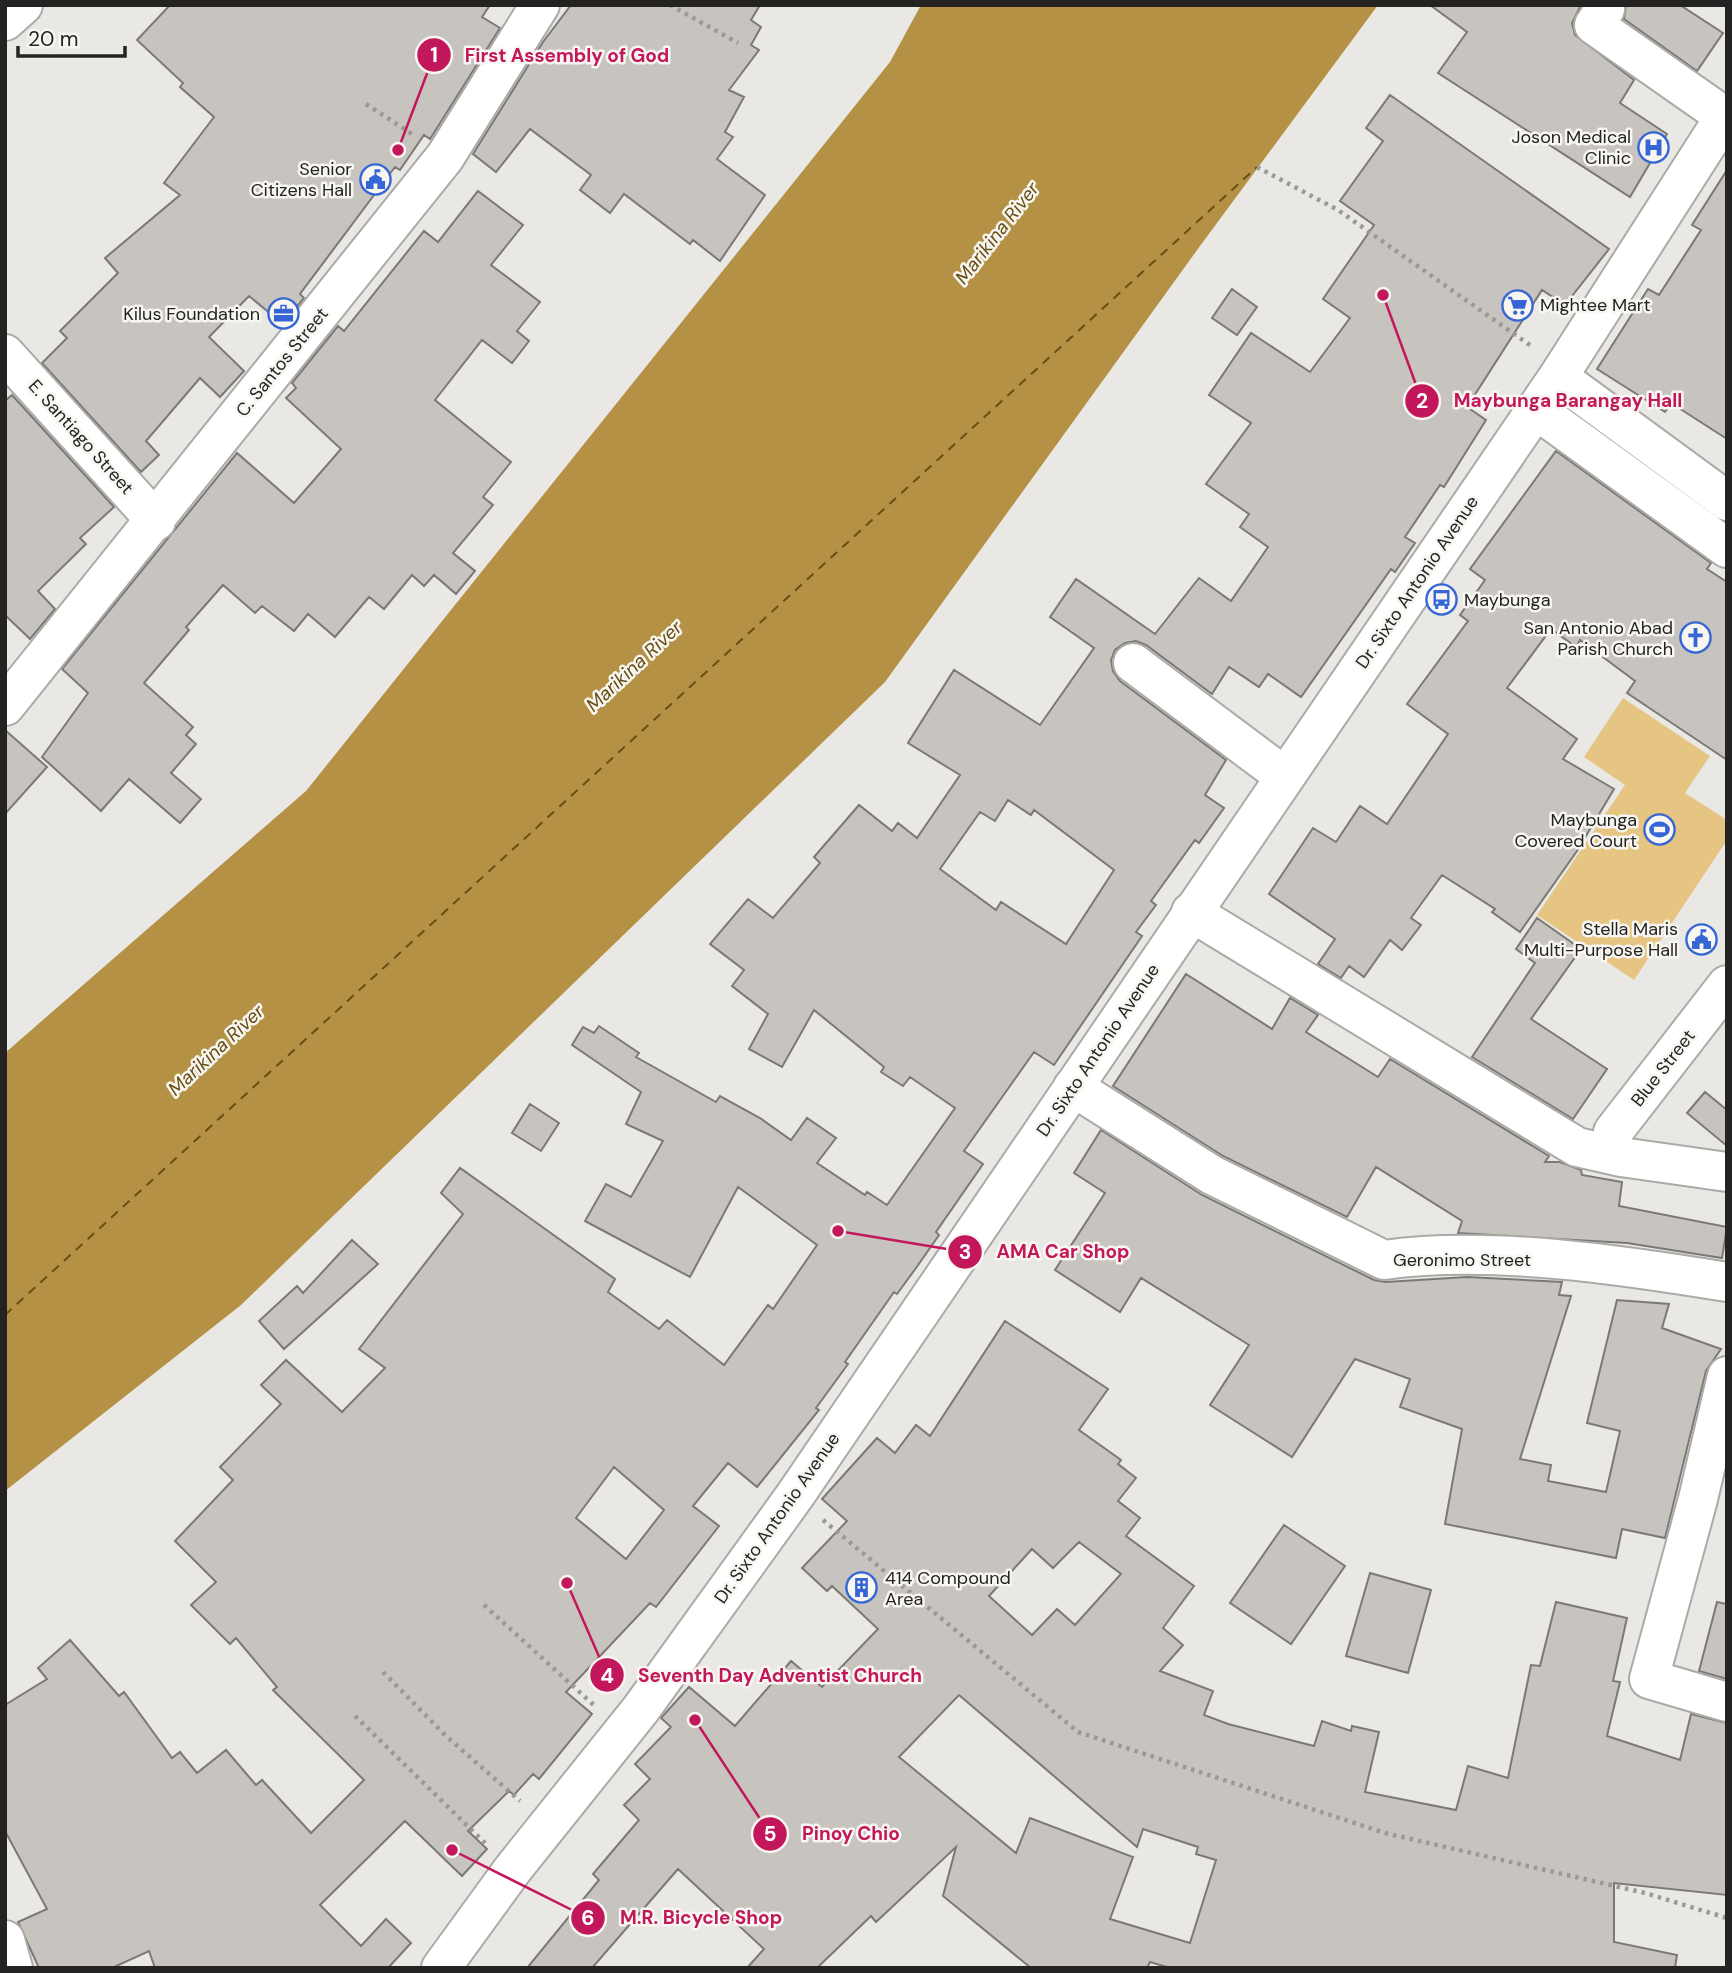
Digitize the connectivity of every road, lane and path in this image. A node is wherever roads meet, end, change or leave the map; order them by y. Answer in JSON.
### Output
{"nodes":[{"id":1,"x":23,"y":5,"type":"edge"},
{"id":2,"x":540,"y":5,"type":"edge"},
{"id":3,"x":670,"y":5,"type":"edge"},
{"id":4,"x":1605,"y":9,"type":"dead end"},
{"id":5,"x":5,"y":21,"type":"edge"},
{"id":6,"x":738,"y":43,"type":"dead end"},
{"id":7,"x":366,"y":104,"type":"dead end"},
{"id":8,"x":1726,"y":115,"type":"edge"},
{"id":9,"x":445,"y":157,"type":"junction"},
{"id":10,"x":1257,"y":167,"type":"dead end"},
{"id":11,"x":10,"y":368,"type":"edge"},
{"id":12,"x":1561,"y":373,"type":"junction"},
{"id":13,"x":1535,"y":409,"type":"junction"},
{"id":14,"x":1727,"y":501,"type":"edge"},
{"id":15,"x":156,"y":521,"type":"junction"},
{"id":16,"x":1727,"y":548,"type":"edge"},
{"id":17,"x":1133,"y":663,"type":"dead end"},
{"id":18,"x":5,"y":706,"type":"edge"},
{"id":19,"x":1284,"y":776,"type":"junction"},
{"id":20,"x":1191,"y":912,"type":"junction"},
{"id":21,"x":1727,"y":985,"type":"edge"},
{"id":22,"x":1073,"y":1087,"type":"junction"},
{"id":23,"x":1616,"y":1154,"type":"junction"},
{"id":24,"x":1727,"y":1172,"type":"edge"},
{"id":25,"x":1727,"y":1282,"type":"edge"},
{"id":26,"x":1727,"y":1376,"type":"edge"},
{"id":27,"x":1713,"y":1503,"type":"edge"},
{"id":28,"x":827,"y":1524,"type":"dead end"},
{"id":29,"x":484,"y":1605,"type":"dead end"},
{"id":30,"x":383,"y":1672,"type":"dead end"},
{"id":31,"x":1727,"y":1702,"type":"edge"},
{"id":32,"x":355,"y":1716,"type":"dead end"},
{"id":33,"x":640,"y":1721,"type":"junction"},
{"id":34,"x":547,"y":1826,"type":"junction"},
{"id":35,"x":491,"y":1848,"type":"dead end"},
{"id":36,"x":1727,"y":1918,"type":"edge"},
{"id":37,"x":5,"y":1940,"type":"edge"},
{"id":38,"x":13,"y":1968,"type":"edge"},
{"id":39,"x":441,"y":1968,"type":"edge"}],
"edges":[{"from":1,"to":5,"type":"main road"},
{"from":2,"to":9,"type":"main road","name":"C. Santos Street"},
{"from":3,"to":6,"type":"path"},
{"from":4,"to":8,"type":"main road"},
{"from":7,"to":9,"type":"path"},
{"from":8,"to":12,"type":"main road","name":"Dr. Sixto Antonio Avenue"},
{"from":9,"to":15,"type":"main road","name":"C. Santos Street"},
{"from":10,"to":12,"type":"path"},
{"from":11,"to":15,"type":"main road","name":"E. Santiago Street"},
{"from":12,"to":13,"type":"main road","name":"Dr. Sixto Antonio Avenue"},
{"from":12,"to":14,"type":"main road"},
{"from":13,"to":16,"type":"main road"},
{"from":13,"to":19,"type":"main road","name":"Dr. Sixto Antonio Avenue"},
{"from":15,"to":18,"type":"main road","name":"C. Santos Street"},
{"from":17,"to":19,"type":"main road"},
{"from":19,"to":20,"type":"main road","name":"Dr. Sixto Antonio Avenue"},
{"from":20,"to":22,"type":"main road","name":"Dr. Sixto Antonio Avenue"},
{"from":20,"to":23,"type":"main road"},
{"from":21,"to":23,"type":"main road","name":"Blue Street"},
{"from":22,"to":25,"type":"main road","name":"Geronimo Street"},
{"from":22,"to":33,"type":"main road","name":"Dr. Sixto Antonio Avenue"},
{"from":23,"to":24,"type":"main road"},
{"from":26,"to":27,"type":"main road"},
{"from":27,"to":31,"type":"main road"},
{"from":28,"to":36,"type":"path"},
{"from":29,"to":33,"type":"path"},
{"from":30,"to":34,"type":"path"},
{"from":32,"to":35,"type":"path"},
{"from":33,"to":34,"type":"main road","name":"Dr. Sixto Antonio Avenue"},
{"from":34,"to":39,"type":"main road","name":"Dr. Sixto Antonio Avenue"},
{"from":37,"to":38,"type":"main road"}]}
